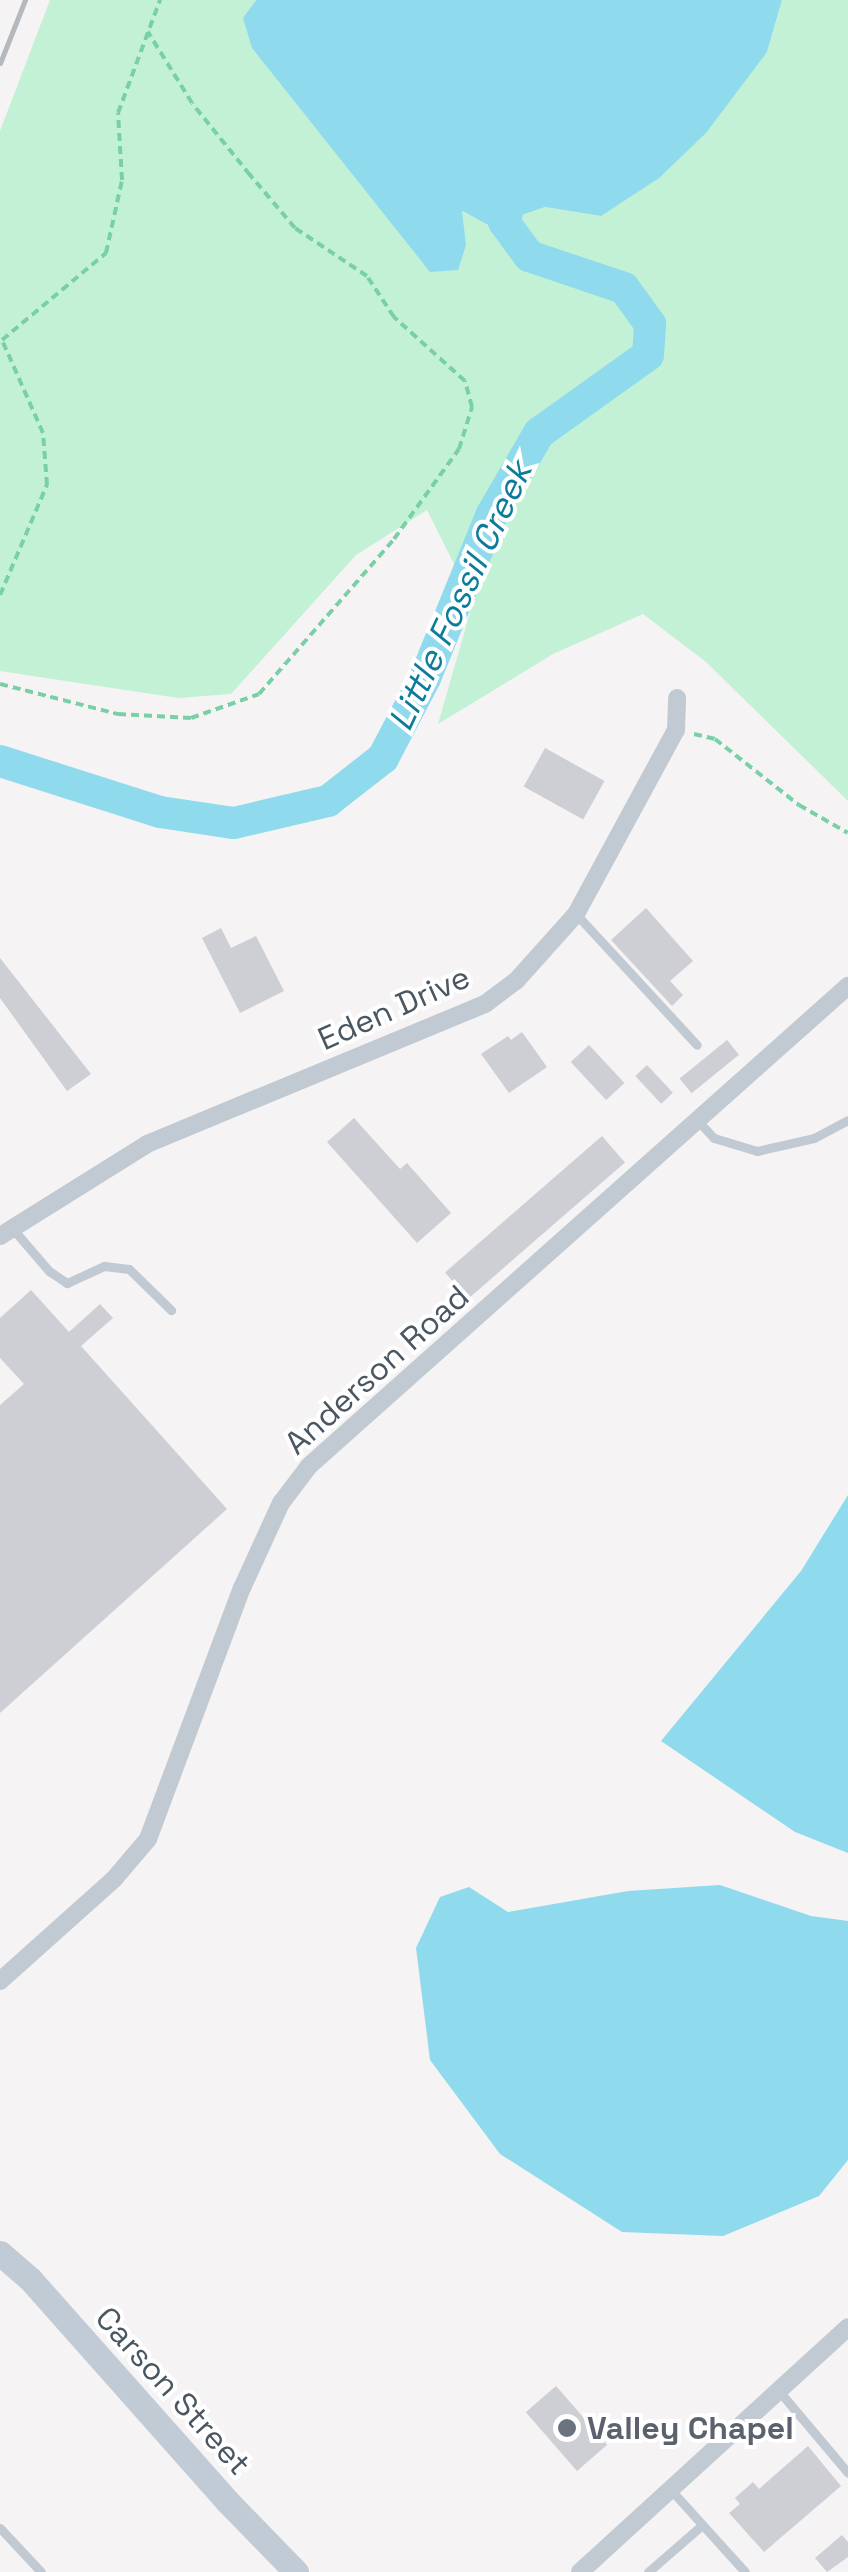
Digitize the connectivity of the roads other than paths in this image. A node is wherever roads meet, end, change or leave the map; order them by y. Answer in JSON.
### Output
{"nodes":[{"id":1,"x":677,"y":698,"type":"dead end"},
{"id":2,"x":576,"y":914,"type":"junction"},
{"id":3,"x":848,"y":986,"type":"edge"},
{"id":4,"x":697,"y":1046,"type":"dead end"},
{"id":5,"x":697,"y":1120,"type":"junction"},
{"id":6,"x":848,"y":1120,"type":"edge"},
{"id":7,"x":6,"y":1232,"type":"edge"},
{"id":8,"x":171,"y":1310,"type":"dead end"},
{"id":9,"x":0,"y":1981,"type":"edge"},
{"id":10,"x":0,"y":2254,"type":"edge"},
{"id":11,"x":848,"y":2327,"type":"edge"},
{"id":12,"x":779,"y":2391,"type":"junction"},
{"id":13,"x":848,"y":2473,"type":"edge"},
{"id":14,"x":670,"y":2490,"type":"junction"},
{"id":15,"x":702,"y":2525,"type":"junction"},
{"id":16,"x":0,"y":2528,"type":"edge"},
{"id":17,"x":41,"y":2572,"type":"edge"},
{"id":18,"x":296,"y":2572,"type":"edge"},
{"id":19,"x":580,"y":2572,"type":"edge"},
{"id":20,"x":648,"y":2572,"type":"edge"},
{"id":21,"x":744,"y":2572,"type":"edge"}],
"edges":[{"from":1,"to":2,"type":"street","name":"Eden Drive"},
{"from":2,"to":4,"type":"lane"},
{"from":2,"to":7,"type":"street","name":"Eden Drive"},
{"from":3,"to":5,"type":"street","name":"Anderson Road"},
{"from":5,"to":6,"type":"lane"},
{"from":5,"to":9,"type":"street","name":"Anderson Road"},
{"from":7,"to":8,"type":"lane"},
{"from":10,"to":18,"type":"street","name":"Carson Street"},
{"from":11,"to":12,"type":"street"},
{"from":12,"to":13,"type":"lane"},
{"from":12,"to":14,"type":"street"},
{"from":14,"to":15,"type":"lane"},
{"from":14,"to":19,"type":"street"},
{"from":15,"to":20,"type":"lane"},
{"from":15,"to":21,"type":"lane"},
{"from":16,"to":17,"type":"lane"}]}
